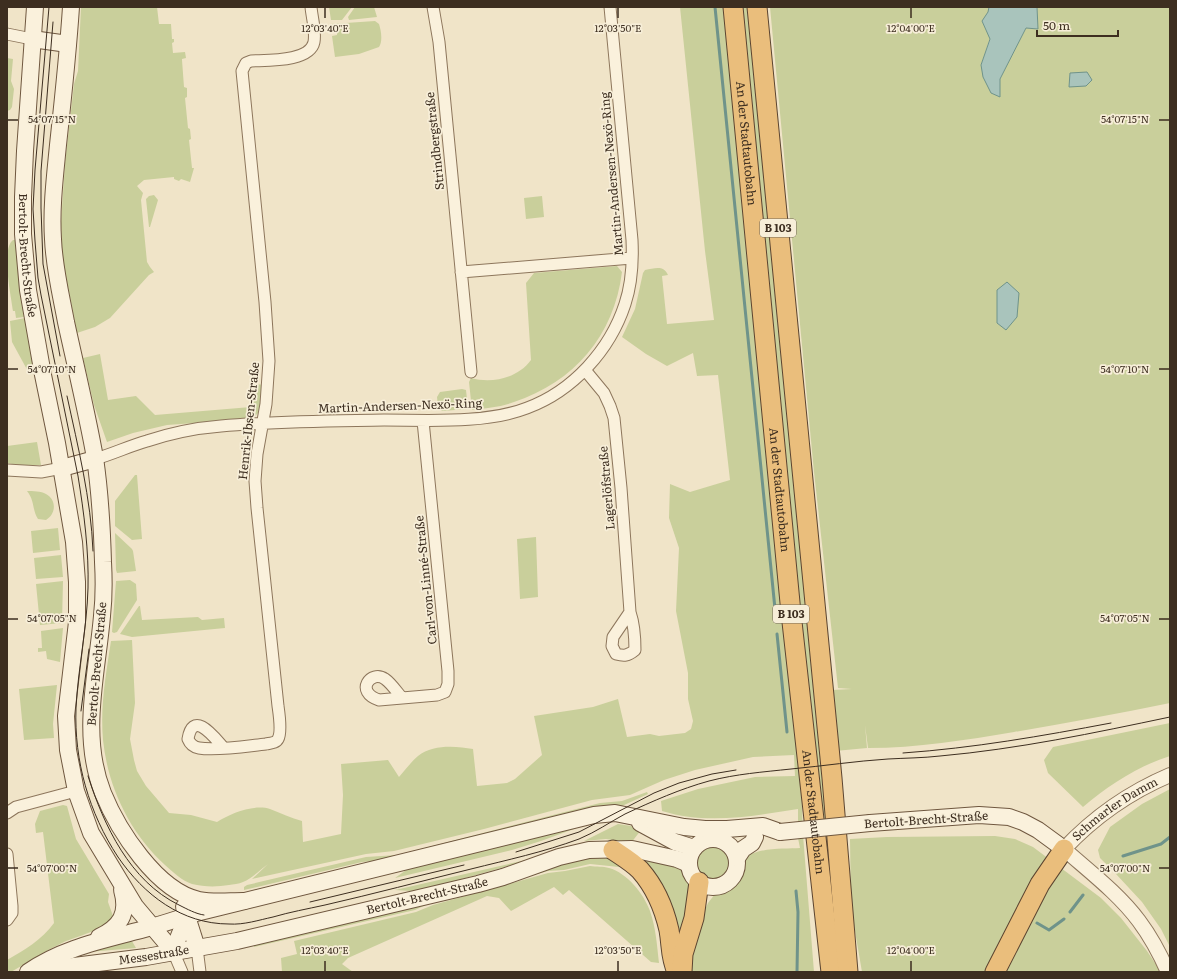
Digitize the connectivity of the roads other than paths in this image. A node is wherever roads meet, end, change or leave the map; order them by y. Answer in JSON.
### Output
{"nodes":[{"id":1,"x":35,"y":7,"type":"edge"},
{"id":2,"x":71,"y":7,"type":"edge"},
{"id":3,"x":311,"y":7,"type":"edge"},
{"id":4,"x":433,"y":7,"type":"edge"},
{"id":5,"x":610,"y":7,"type":"edge"},
{"id":6,"x":733,"y":7,"type":"edge"},
{"id":7,"x":757,"y":7,"type":"edge"},
{"id":8,"x":7,"y":34,"type":"edge"},
{"id":9,"x":32,"y":39,"type":"junction"},
{"id":10,"x":68,"y":44,"type":"junction"},
{"id":11,"x":632,"y":258,"type":"junction"},
{"id":12,"x":461,"y":272,"type":"junction"},
{"id":13,"x":584,"y":370,"type":"junction"},
{"id":14,"x":471,"y":372,"type":"dead end"},
{"id":15,"x":423,"y":421,"type":"junction"},
{"id":16,"x":263,"y":424,"type":"junction"},
{"id":17,"x":95,"y":459,"type":"junction"},
{"id":18,"x":62,"y":468,"type":"junction"},
{"id":19,"x":7,"y":470,"type":"edge"},
{"id":20,"x":630,"y":612,"type":"dead end"},
{"id":21,"x":402,"y":698,"type":"dead end"},
{"id":22,"x":223,"y":747,"type":"dead end"},
{"id":23,"x":1170,"y":775,"type":"edge"},
{"id":24,"x":76,"y":791,"type":"junction"},
{"id":25,"x":7,"y":813,"type":"edge"},
{"id":26,"x":629,"y":816,"type":"junction"},
{"id":27,"x":780,"y":832,"type":"junction"},
{"id":28,"x":755,"y":837,"type":"junction"},
{"id":29,"x":725,"y":842,"type":"junction"},
{"id":30,"x":694,"y":848,"type":"junction"},
{"id":31,"x":1064,"y":849,"type":"junction"},
{"id":32,"x":613,"y":850,"type":"junction"},
{"id":33,"x":7,"y":854,"type":"edge"},
{"id":34,"x":737,"y":858,"type":"junction"},
{"id":35,"x":689,"y":864,"type":"junction"},
{"id":36,"x":119,"y":881,"type":"junction"},
{"id":37,"x":705,"y":884,"type":"junction"},
{"id":38,"x":176,"y":890,"type":"junction"},
{"id":39,"x":244,"y":901,"type":"junction"},
{"id":40,"x":187,"y":916,"type":"junction"},
{"id":41,"x":7,"y":920,"type":"edge"},
{"id":42,"x":152,"y":927,"type":"junction"},
{"id":43,"x":87,"y":944,"type":"junction"},
{"id":44,"x":837,"y":947,"type":"junction"},
{"id":45,"x":197,"y":948,"type":"junction"},
{"id":46,"x":172,"y":951,"type":"junction"},
{"id":47,"x":28,"y":972,"type":"edge"},
{"id":48,"x":39,"y":972,"type":"edge"},
{"id":49,"x":182,"y":972,"type":"edge"},
{"id":50,"x":200,"y":972,"type":"edge"},
{"id":51,"x":677,"y":972,"type":"edge"},
{"id":52,"x":682,"y":972,"type":"edge"},
{"id":53,"x":823,"y":972,"type":"edge"},
{"id":54,"x":831,"y":972,"type":"edge"},
{"id":55,"x":848,"y":972,"type":"edge"},
{"id":56,"x":857,"y":972,"type":"edge"},
{"id":57,"x":995,"y":972,"type":"edge"},
{"id":58,"x":1168,"y":972,"type":"edge"}],
"edges":[{"from":1,"to":9,"type":"main road","name":"Bertolt-Brecht-Straße"},
{"from":2,"to":10,"type":"main road","name":"Bertolt-Brecht-Straße"},
{"from":3,"to":16,"type":"street","name":"Henrik-Ibsen-Straße"},
{"from":4,"to":12,"type":"street","name":"Strindbergstraße"},
{"from":5,"to":11,"type":"street","name":"Martin-Andersen-Nexö-Ring"},
{"from":6,"to":44,"type":"highway","name":"An der Stadtautobahn","number":"B 103"},
{"from":7,"to":44,"type":"highway","name":"An der Stadtautobahn","number":"B 103"},
{"from":8,"to":9,"type":"street"},
{"from":9,"to":10,"type":"main road"},
{"from":9,"to":18,"type":"main road","name":"Bertolt-Brecht-Straße"},
{"from":10,"to":17,"type":"main road","name":"Bertolt-Brecht-Straße"},
{"from":11,"to":12,"type":"street"},
{"from":11,"to":13,"type":"street","name":"Martin-Andersen-Nexö-Ring"},
{"from":12,"to":14,"type":"street","name":"Strindbergstraße"},
{"from":13,"to":15,"type":"street","name":"Martin-Andersen-Nexö-Ring"},
{"from":13,"to":20,"type":"street","name":"Lagerlöfstraße"},
{"from":15,"to":16,"type":"street","name":"Martin-Andersen-Nexö-Ring"},
{"from":15,"to":21,"type":"street","name":"Carl-von-Linné-Straße"},
{"from":16,"to":17,"type":"street","name":"Martin-Andersen-Nexö-Ring"},
{"from":16,"to":22,"type":"street","name":"Henrik-Ibsen-Straße"},
{"from":17,"to":18,"type":"main road"},
{"from":17,"to":38,"type":"main road","name":"Bertolt-Brecht-Straße"},
{"from":18,"to":19,"type":"street"},
{"from":18,"to":24,"type":"main road","name":"Bertolt-Brecht-Straße"},
{"from":23,"to":31,"type":"street","name":"Schmarler Damm"},
{"from":24,"to":25,"type":"street"},
{"from":24,"to":36,"type":"main road","name":"Bertolt-Brecht-Straße"},
{"from":26,"to":27,"type":"main road","name":"Bertolt-Brecht-Straße"},
{"from":26,"to":30,"type":"main road","name":"Bertolt-Brecht-Straße"},
{"from":26,"to":39,"type":"main road","name":"Bertolt-Brecht-Straße"},
{"from":27,"to":28,"type":"main road","name":"Bertolt-Brecht-Straße"},
{"from":27,"to":31,"type":"main road","name":"Bertolt-Brecht-Straße","bridge":true},
{"from":28,"to":29,"type":"main road","name":"Bertolt-Brecht-Straße"},
{"from":28,"to":34,"type":"main road"},
{"from":29,"to":30,"type":"main road","name":"Bertolt-Brecht-Straße"},
{"from":29,"to":34,"type":"main road"},
{"from":30,"to":35,"type":"main road"},
{"from":31,"to":57,"type":"highway"},
{"from":31,"to":58,"type":"street"},
{"from":32,"to":35,"type":"main road","name":"Bertolt-Brecht-Straße"},
{"from":32,"to":45,"type":"main road","name":"Bertolt-Brecht-Straße"},
{"from":32,"to":51,"type":"highway"},
{"from":33,"to":41,"type":"street"},
{"from":34,"to":37,"type":"main road"},
{"from":35,"to":37,"type":"main road"},
{"from":36,"to":42,"type":"main road","name":"Bertolt-Brecht-Straße"},
{"from":36,"to":43,"type":"main road","name":"Bertolt-Brecht-Straße"},
{"from":37,"to":52,"type":"highway"},
{"from":38,"to":39,"type":"main road","name":"Bertolt-Brecht-Straße"},
{"from":38,"to":40,"type":"main road","name":"Bertolt-Brecht-Straße"},
{"from":39,"to":40,"type":"main road","name":"Bertolt-Brecht-Straße"},
{"from":40,"to":42,"type":"main road","name":"Bertolt-Brecht-Straße"},
{"from":40,"to":45,"type":"main road","name":"Bertolt-Brecht-Straße"},
{"from":40,"to":46,"type":"main road"},
{"from":42,"to":43,"type":"main road","name":"Messestraße"},
{"from":42,"to":46,"type":"main road","name":"Bertolt-Brecht-Straße"},
{"from":43,"to":47,"type":"main road","name":"Messestraße"},
{"from":44,"to":53,"type":"highway"},
{"from":44,"to":54,"type":"highway","name":"An der Stadtautobahn","number":"B 103"},
{"from":44,"to":55,"type":"highway","name":"An der Stadtautobahn","number":"B 103"},
{"from":44,"to":56,"type":"highway"},
{"from":45,"to":46,"type":"main road","name":"Messestraße"},
{"from":45,"to":50,"type":"street"},
{"from":46,"to":48,"type":"main road","name":"Messestraße"},
{"from":46,"to":49,"type":"street"}]}
